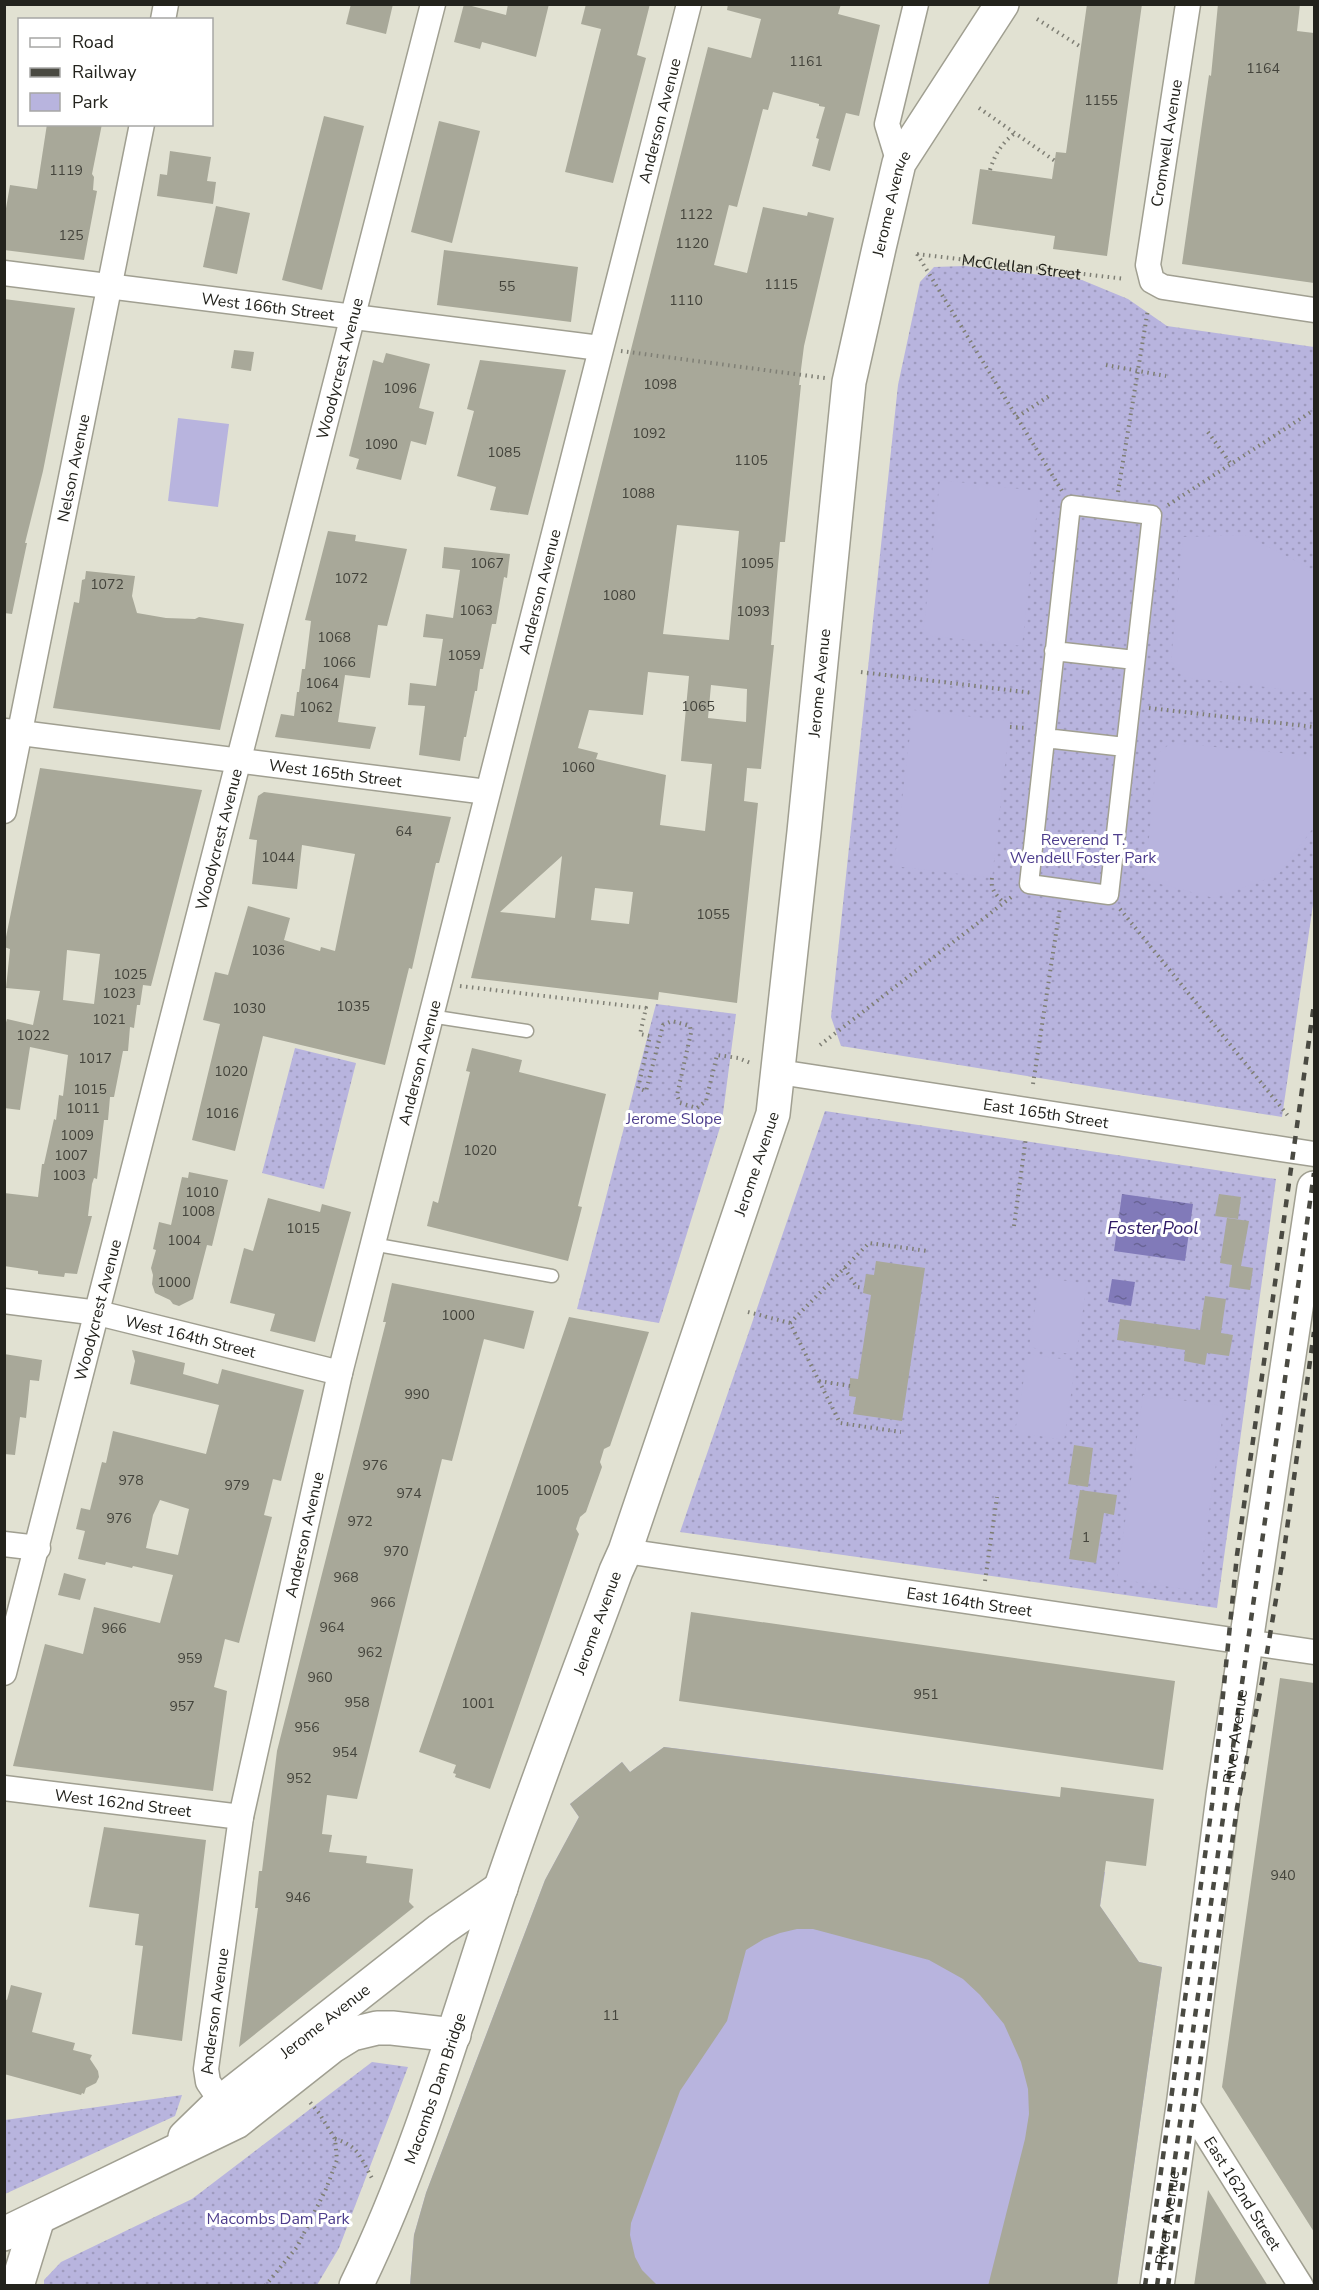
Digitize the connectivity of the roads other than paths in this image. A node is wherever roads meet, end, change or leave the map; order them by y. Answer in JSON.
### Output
{"nodes":[{"id":1,"x":433,"y":4,"type":"edge"},
{"id":2,"x":689,"y":4,"type":"edge"},
{"id":3,"x":916,"y":4,"type":"edge"},
{"id":4,"x":1002,"y":4,"type":"edge"},
{"id":5,"x":1188,"y":4,"type":"edge"},
{"id":6,"x":142,"y":126,"type":"edge"},
{"id":7,"x":899,"y":163,"type":"junction"},
{"id":8,"x":4,"y":273,"type":"edge"},
{"id":9,"x":108,"y":288,"type":"junction"},
{"id":10,"x":1314,"y":310,"type":"edge"},
{"id":11,"x":353,"y":319,"type":"junction"},
{"id":12,"x":600,"y":348,"type":"junction"},
{"id":13,"x":1054,"y":651,"type":"junction"},
{"id":14,"x":1135,"y":660,"type":"junction"},
{"id":15,"x":12,"y":732,"type":"edge"},
{"id":16,"x":1045,"y":738,"type":"junction"},
{"id":17,"x":1125,"y":747,"type":"junction"},
{"id":18,"x":239,"y":761,"type":"junction"},
{"id":19,"x":487,"y":792,"type":"junction"},
{"id":20,"x":4,"y":811,"type":"edge"},
{"id":21,"x":430,"y":1016,"type":"junction"},
{"id":22,"x":526,"y":1031,"type":"dead end"},
{"id":23,"x":778,"y":1072,"type":"junction"},
{"id":24,"x":1314,"y":1154,"type":"edge"},
{"id":25,"x":1314,"y":1188,"type":"edge"},
{"id":26,"x":372,"y":1244,"type":"junction"},
{"id":27,"x":552,"y":1276,"type":"dead end"},
{"id":28,"x":4,"y":1301,"type":"edge"},
{"id":29,"x":98,"y":1313,"type":"junction"},
{"id":30,"x":340,"y":1373,"type":"junction"},
{"id":31,"x":4,"y":1544,"type":"edge"},
{"id":32,"x":38,"y":1548,"type":"junction"},
{"id":33,"x":625,"y":1551,"type":"junction"},
{"id":34,"x":1247,"y":1642,"type":"junction"},
{"id":35,"x":1314,"y":1652,"type":"edge"},
{"id":36,"x":4,"y":1673,"type":"edge"},
{"id":37,"x":4,"y":1788,"type":"edge"},
{"id":38,"x":241,"y":1817,"type":"junction"},
{"id":39,"x":501,"y":1888,"type":"junction"},
{"id":40,"x":454,"y":2035,"type":"junction"},
{"id":41,"x":1184,"y":2099,"type":"junction"},
{"id":42,"x":228,"y":2112,"type":"junction"},
{"id":43,"x":38,"y":2218,"type":"junction"},
{"id":44,"x":4,"y":2234,"type":"edge"},
{"id":45,"x":17,"y":2286,"type":"edge"},
{"id":46,"x":356,"y":2286,"type":"edge"},
{"id":47,"x":1157,"y":2286,"type":"edge"},
{"id":48,"x":1301,"y":2286,"type":"edge"}],
"edges":[{"from":1,"to":11,"type":"street","name":"Woodycrest Avenue"},
{"from":2,"to":12,"type":"street","name":"Anderson Avenue"},
{"from":3,"to":7,"type":"street"},
{"from":4,"to":7,"type":"main road","name":"Jerome Avenue"},
{"from":5,"to":10,"type":"street","name":"Cromwell Avenue"},
{"from":6,"to":9,"type":"street","name":"Nelson Avenue"},
{"from":7,"to":23,"type":"main road","name":"Jerome Avenue"},
{"from":8,"to":9,"type":"street","name":"West 166th Street"},
{"from":9,"to":11,"type":"street","name":"West 166th Street"},
{"from":9,"to":15,"type":"street","name":"Nelson Avenue"},
{"from":11,"to":12,"type":"street","name":"West 166th Street"},
{"from":11,"to":18,"type":"street","name":"Woodycrest Avenue"},
{"from":12,"to":19,"type":"street","name":"Anderson Avenue"},
{"from":13,"to":14,"type":"street"},
{"from":13,"to":14,"type":"street"},
{"from":13,"to":16,"type":"street"},
{"from":14,"to":17,"type":"street"},
{"from":15,"to":18,"type":"street","name":"West 165th Street"},
{"from":15,"to":20,"type":"street","name":"Nelson Avenue"},
{"from":16,"to":17,"type":"street"},
{"from":16,"to":17,"type":"street"},
{"from":18,"to":19,"type":"street","name":"West 165th Street"},
{"from":18,"to":29,"type":"street","name":"Woodycrest Avenue"},
{"from":19,"to":21,"type":"street","name":"Anderson Avenue"},
{"from":21,"to":22,"type":"lane"},
{"from":21,"to":26,"type":"street","name":"Anderson Avenue"},
{"from":23,"to":24,"type":"street","name":"East 165th Street"},
{"from":23,"to":33,"type":"main road","name":"Jerome Avenue"},
{"from":25,"to":34,"type":"main road","name":"River Avenue"},
{"from":26,"to":27,"type":"lane"},
{"from":26,"to":30,"type":"street","name":"Anderson Avenue"},
{"from":28,"to":29,"type":"street","name":"West 164th Street"},
{"from":29,"to":30,"type":"street","name":"West 164th Street"},
{"from":29,"to":32,"type":"street","name":"Woodycrest Avenue"},
{"from":30,"to":38,"type":"street","name":"Anderson Avenue"},
{"from":31,"to":32,"type":"street"},
{"from":32,"to":36,"type":"street","name":"Woodycrest Avenue"},
{"from":33,"to":34,"type":"street","name":"East 164th Street"},
{"from":33,"to":39,"type":"main road","name":"Jerome Avenue"},
{"from":34,"to":35,"type":"street","name":"East 164th Street"},
{"from":34,"to":41,"type":"main road","name":"River Avenue"},
{"from":37,"to":38,"type":"street","name":"West 162nd Street"},
{"from":38,"to":42,"type":"street","name":"Anderson Avenue"},
{"from":39,"to":40,"type":"main road","name":"Macombs Dam Bridge"},
{"from":39,"to":42,"type":"main road","name":"Jerome Avenue"},
{"from":40,"to":42,"type":"main road","name":"Jerome Avenue"},
{"from":40,"to":46,"type":"main road","name":"Macombs Dam Bridge"},
{"from":41,"to":47,"type":"main road","name":"River Avenue"},
{"from":41,"to":48,"type":"street","name":"East 162nd Street"},
{"from":42,"to":43,"type":"main road","name":"Jerome Avenue"},
{"from":43,"to":44,"type":"main road","name":"Jerome Avenue"},
{"from":43,"to":45,"type":"main road"}]}
